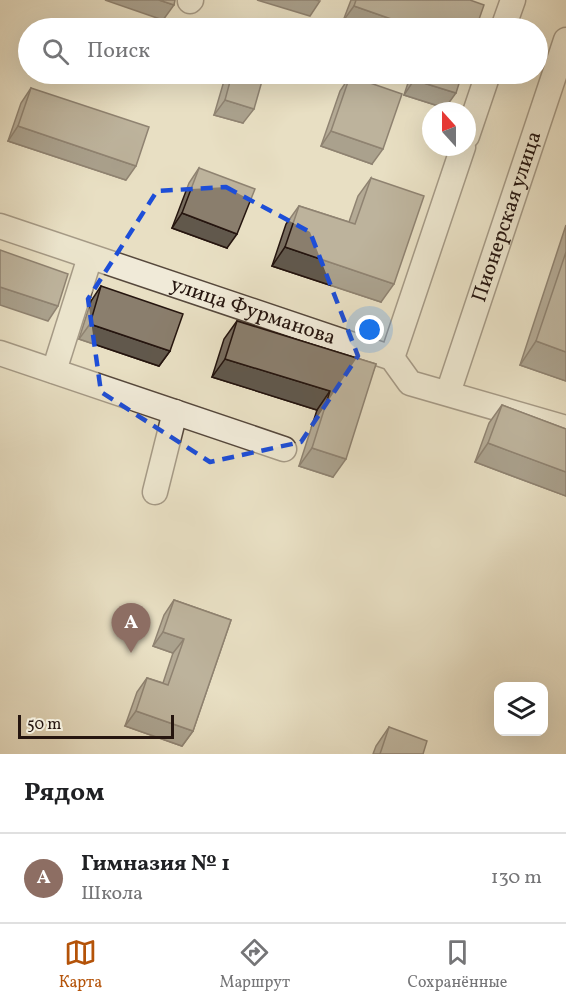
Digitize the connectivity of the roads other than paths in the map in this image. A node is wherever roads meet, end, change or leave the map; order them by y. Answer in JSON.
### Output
{"nodes":[{"id":1,"x":513,"y":0,"type":"edge"},
{"id":2,"x":507,"y":18,"type":"edge"},
{"id":3,"x":566,"y":40,"type":"edge"},
{"id":4,"x":485,"y":84,"type":"edge"},
{"id":5,"x":476,"y":109,"type":"edge"},
{"id":6,"x":460,"y":156,"type":"edge"},
{"id":7,"x":0,"y":226,"type":"edge"},
{"id":8,"x":90,"y":257,"type":"junction"},
{"id":9,"x":0,"y":353,"type":"edge"},
{"id":10,"x":392,"y":358,"type":"junction"},
{"id":11,"x":54,"y":371,"type":"junction"},
{"id":12,"x":448,"y":393,"type":"junction"},
{"id":13,"x":175,"y":412,"type":"junction"},
{"id":14,"x":566,"y":428,"type":"edge"},
{"id":15,"x":284,"y":449,"type":"dead end"},
{"id":16,"x":155,"y":492,"type":"dead end"}],
"edges":[{"from":1,"to":2,"type":"street"},
{"from":3,"to":12,"type":"street","name":"Пионерская улица"},
{"from":4,"to":5,"type":"street"},
{"from":6,"to":10,"type":"street"},
{"from":7,"to":8,"type":"street","name":"улица Фурманова"},
{"from":8,"to":10,"type":"street","name":"улица Фурманова"},
{"from":8,"to":11,"type":"street"},
{"from":9,"to":11,"type":"street"},
{"from":10,"to":12,"type":"street"},
{"from":11,"to":13,"type":"street"},
{"from":12,"to":14,"type":"street"},
{"from":13,"to":15,"type":"street"},
{"from":13,"to":16,"type":"street"}]}
